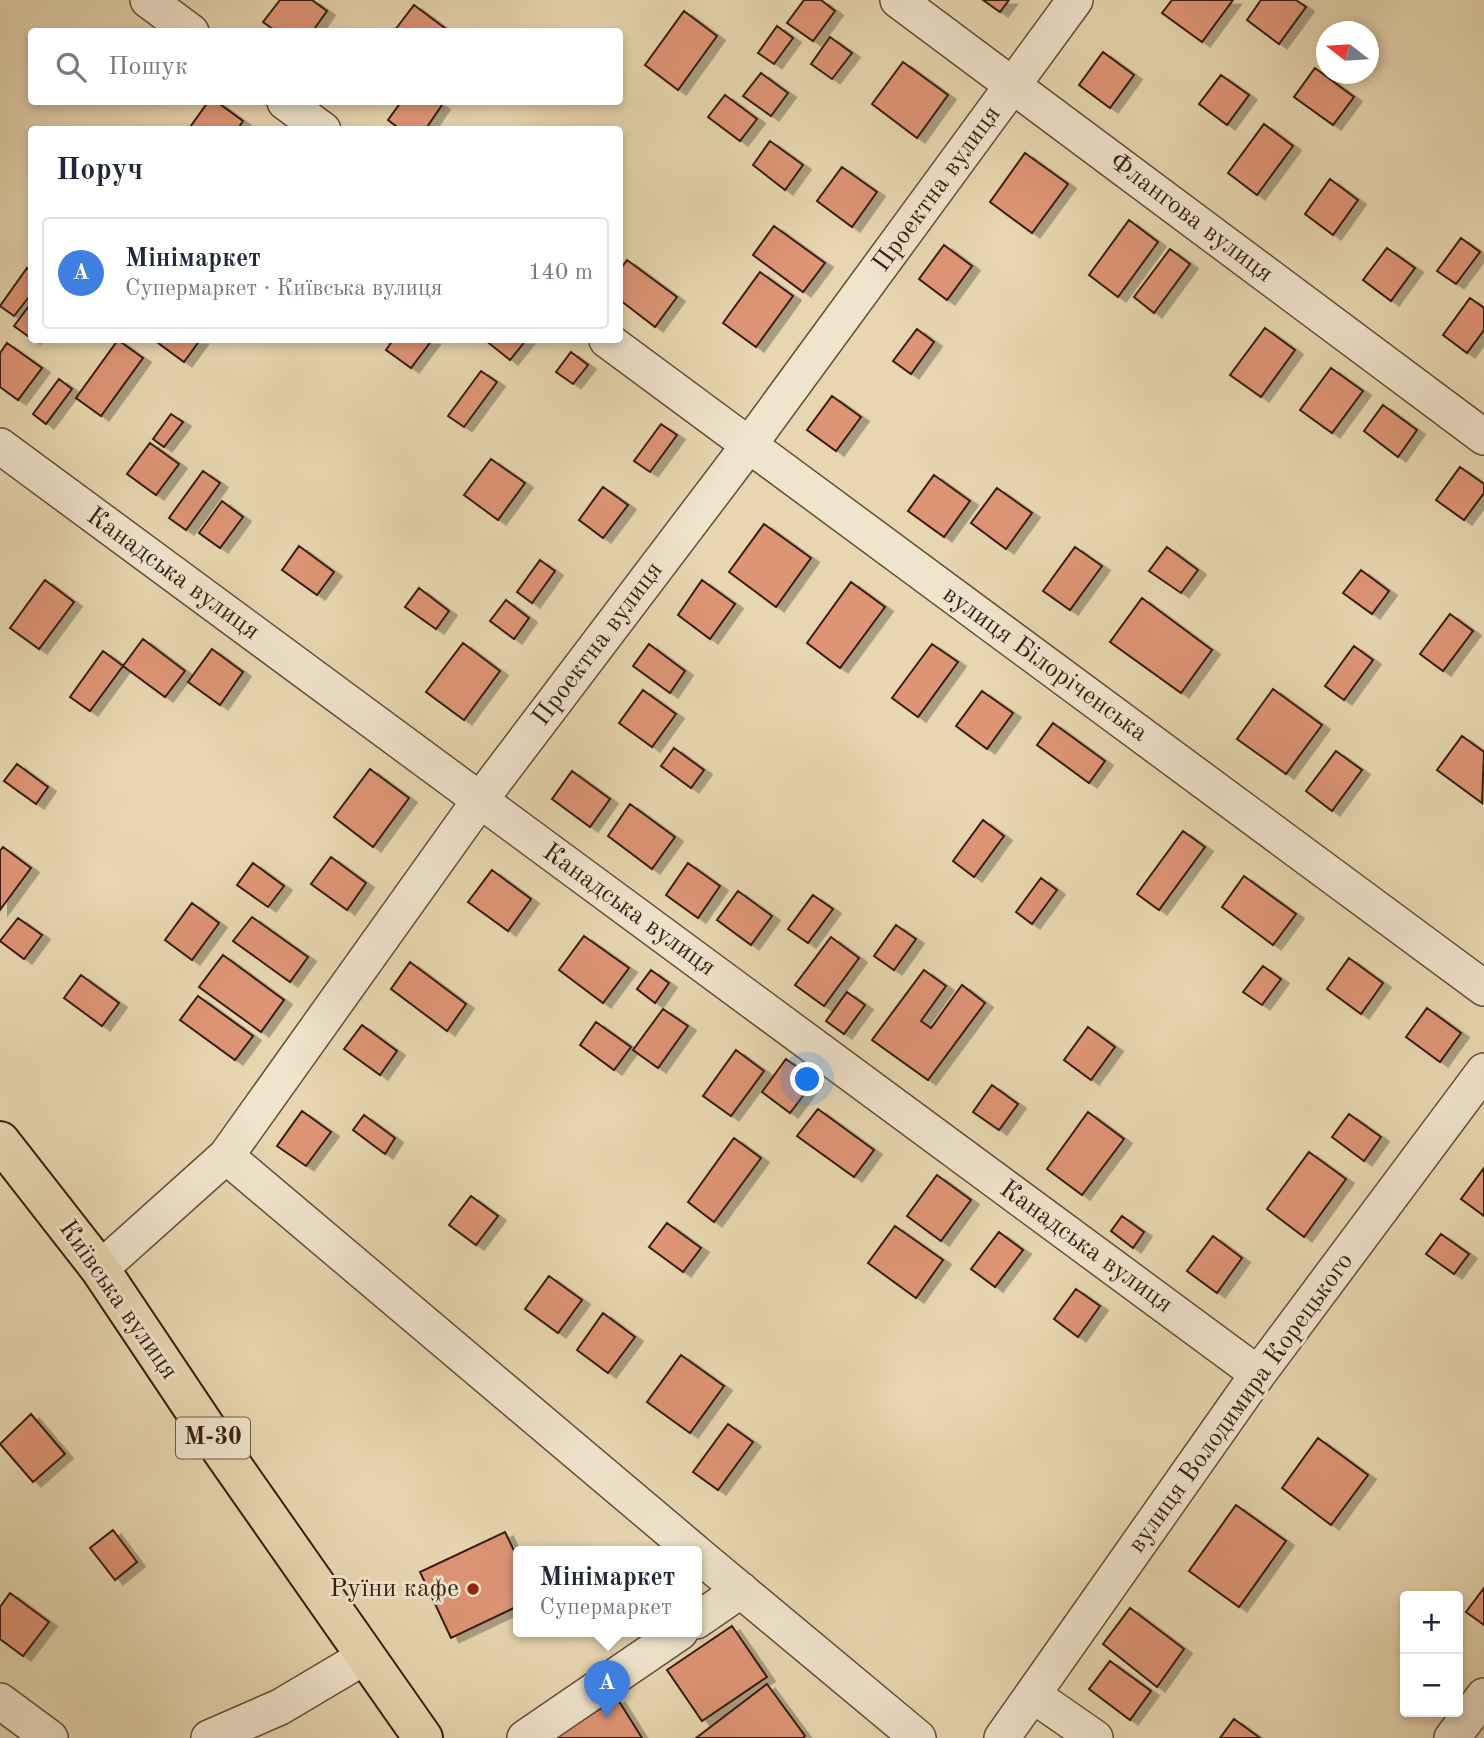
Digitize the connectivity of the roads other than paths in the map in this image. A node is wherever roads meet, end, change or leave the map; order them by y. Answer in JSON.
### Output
{"nodes":[{"id":1,"x":148,"y":0,"type":"edge"},
{"id":2,"x":898,"y":0,"type":"edge"},
{"id":3,"x":1075,"y":0,"type":"edge"},
{"id":4,"x":186,"y":28,"type":"edge"},
{"id":5,"x":1013,"y":85,"type":"junction"},
{"id":6,"x":289,"y":105,"type":"edge"},
{"id":7,"x":318,"y":126,"type":"edge"},
{"id":8,"x":611,"y":343,"type":"edge"},
{"id":9,"x":1484,"y":437,"type":"edge"},
{"id":10,"x":750,"y":445,"type":"junction"},
{"id":11,"x":0,"y":446,"type":"edge"},
{"id":12,"x":480,"y":800,"type":"junction"},
{"id":13,"x":1484,"y":988,"type":"edge"},
{"id":14,"x":1484,"y":1071,"type":"edge"},
{"id":15,"x":0,"y":1141,"type":"edge"},
{"id":16,"x":226,"y":1157,"type":"junction"},
{"id":17,"x":100,"y":1269,"type":"junction"},
{"id":18,"x":1258,"y":1374,"type":"junction"},
{"id":19,"x":689,"y":1546,"type":"edge"},
{"id":20,"x":702,"y":1557,"type":"edge"},
{"id":21,"x":741,"y":1590,"type":"junction"},
{"id":22,"x":702,"y":1617,"type":"edge"},
{"id":23,"x":673,"y":1637,"type":"edge"},
{"id":24,"x":366,"y":1656,"type":"junction"},
{"id":25,"x":1033,"y":1695,"type":"junction"},
{"id":26,"x":1484,"y":1696,"type":"edge"},
{"id":27,"x":0,"y":1701,"type":"edge"},
{"id":28,"x":50,"y":1738,"type":"edge"},
{"id":29,"x":209,"y":1738,"type":"edge"},
{"id":30,"x":423,"y":1738,"type":"edge"},
{"id":31,"x":526,"y":1738,"type":"edge"},
{"id":32,"x":918,"y":1738,"type":"edge"},
{"id":33,"x":1002,"y":1738,"type":"edge"},
{"id":34,"x":1095,"y":1738,"type":"edge"},
{"id":35,"x":1452,"y":1738,"type":"edge"}],
"edges":[{"from":1,"to":4,"type":"street"},
{"from":2,"to":5,"type":"street","name":"Флангова вулиця"},
{"from":3,"to":5,"type":"street","name":"Проектна вулиця"},
{"from":5,"to":9,"type":"street","name":"Флангова вулиця"},
{"from":5,"to":10,"type":"street","name":"Проектна вулиця"},
{"from":6,"to":7,"type":"street"},
{"from":8,"to":10,"type":"street","name":"вулиця Білоріченська"},
{"from":10,"to":12,"type":"street","name":"Проектна вулиця"},
{"from":10,"to":13,"type":"street","name":"вулиця Білоріченська"},
{"from":11,"to":12,"type":"street","name":"Канадська вулиця"},
{"from":12,"to":16,"type":"street","name":"Проектна вулиця"},
{"from":12,"to":18,"type":"street","name":"Канадська вулиця"},
{"from":14,"to":18,"type":"street","name":"вулиця Володимира Корецького"},
{"from":15,"to":17,"type":"highway","name":"Київська вулиця","number":"М-30"},
{"from":16,"to":17,"type":"street","name":"Проектна вулиця"},
{"from":16,"to":19,"type":"street"},
{"from":17,"to":24,"type":"highway","name":"Київська вулиця","number":"М-30"},
{"from":18,"to":25,"type":"street","name":"вулиця Володимира Корецького"},
{"from":20,"to":21,"type":"street"},
{"from":21,"to":22,"type":"street"},
{"from":21,"to":32,"type":"street"},
{"from":23,"to":31,"type":"street"},
{"from":24,"to":29,"type":"street"},
{"from":24,"to":30,"type":"highway","name":"Київська вулиця","number":"М-30"},
{"from":25,"to":33,"type":"street","name":"вулиця Володимира Корецького"},
{"from":25,"to":34,"type":"street"},
{"from":26,"to":35,"type":"street"},
{"from":27,"to":28,"type":"street"}]}
